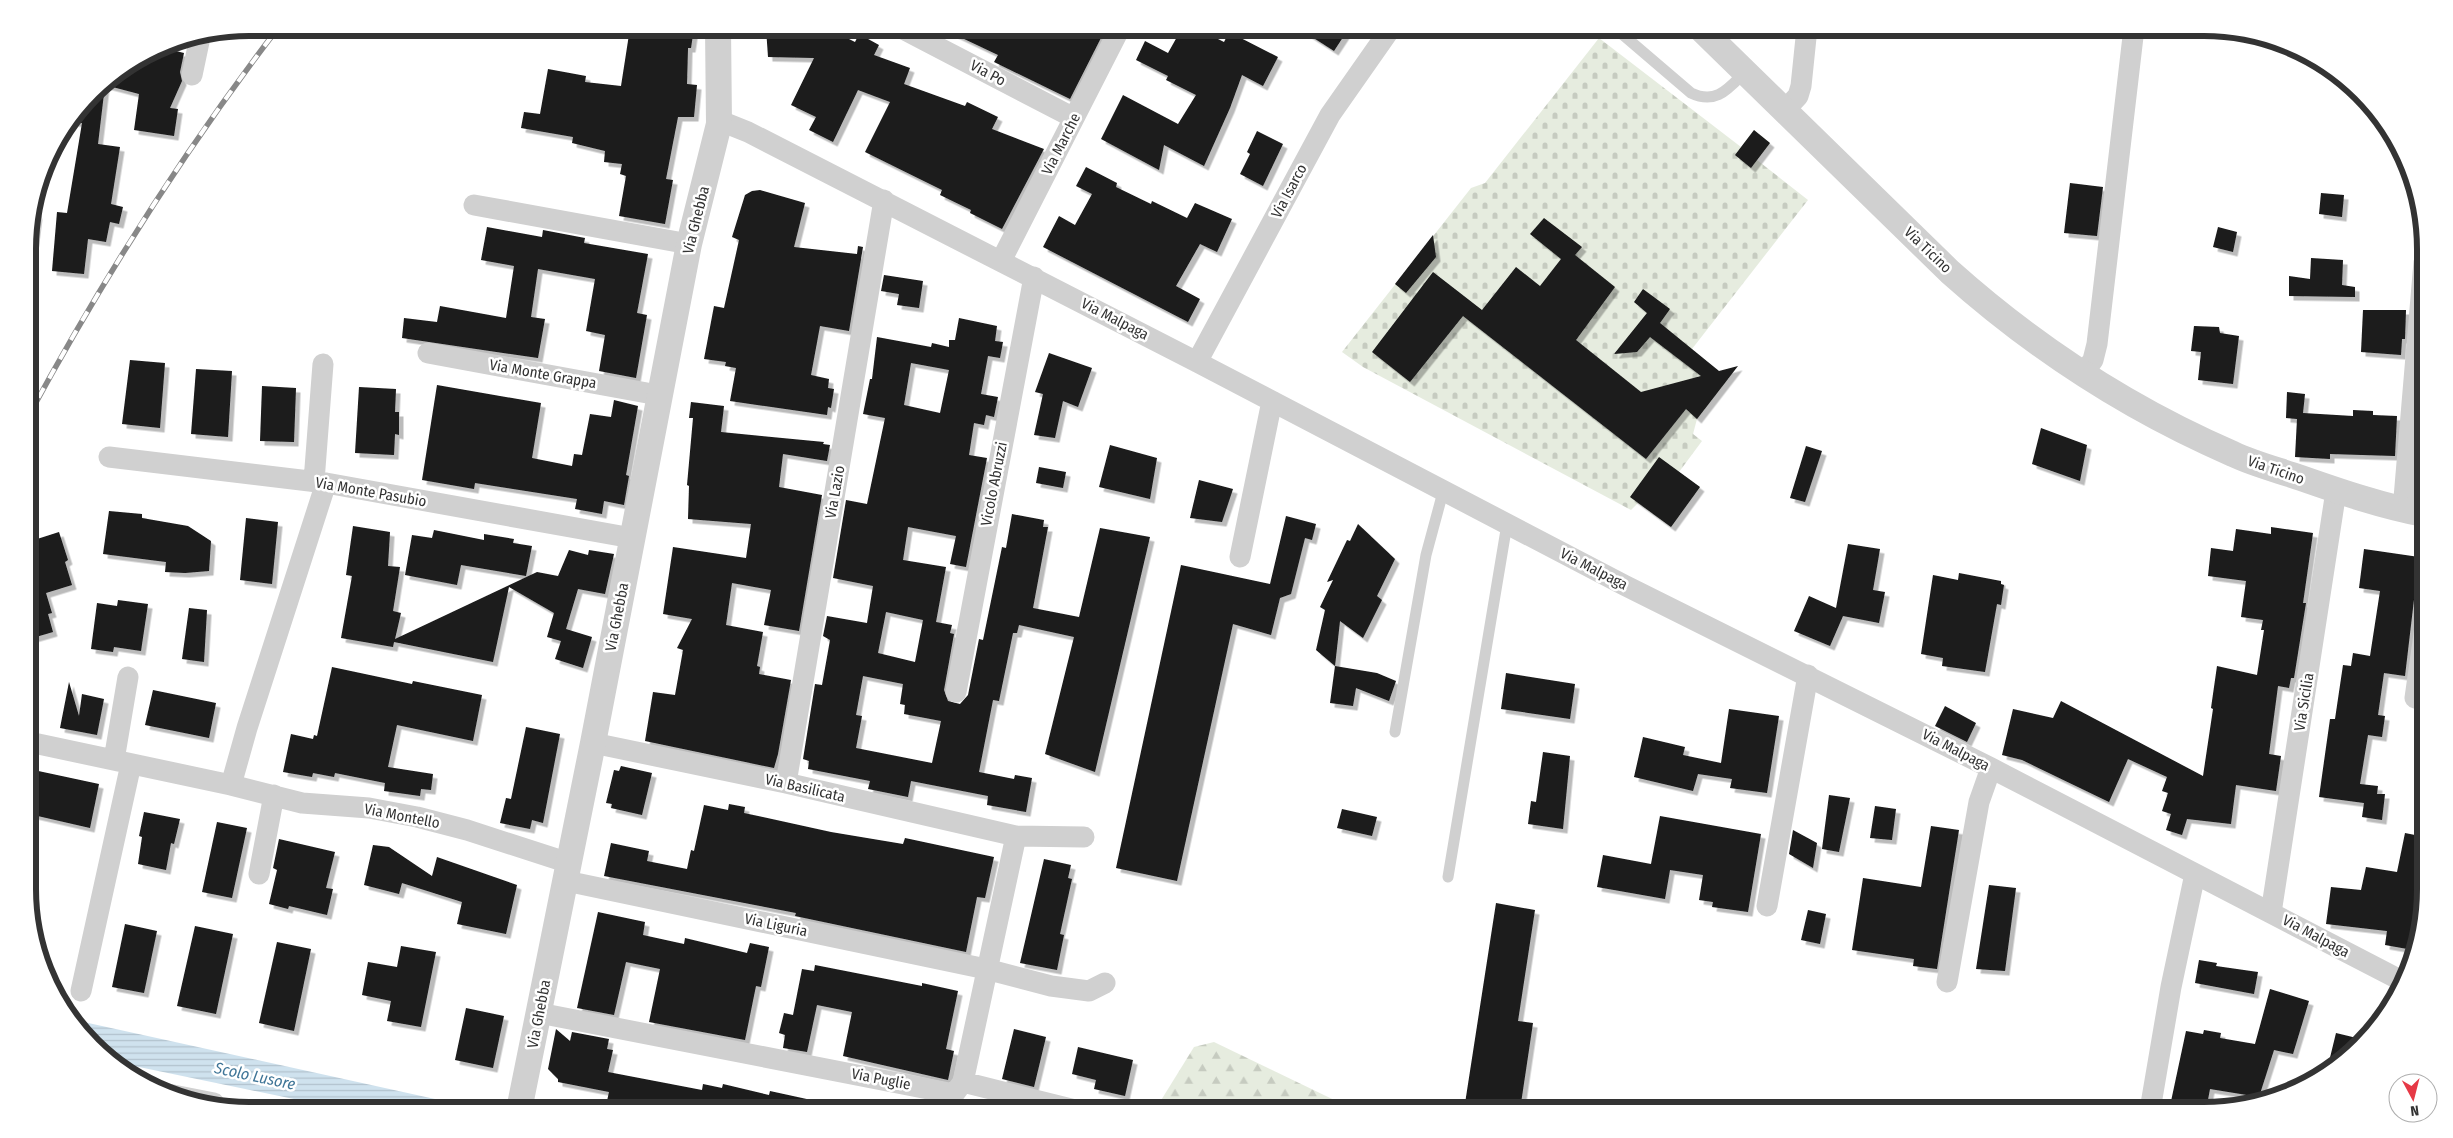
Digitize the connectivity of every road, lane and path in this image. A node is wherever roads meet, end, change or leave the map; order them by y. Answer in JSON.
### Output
{"nodes":[{"id":1,"x":718,"y":36,"type":"edge"},
{"id":2,"x":916,"y":36,"type":"edge"},
{"id":3,"x":1116,"y":36,"type":"edge"},
{"id":4,"x":1385,"y":36,"type":"edge"},
{"id":5,"x":1624,"y":36,"type":"edge"},
{"id":6,"x":1708,"y":36,"type":"edge"},
{"id":7,"x":1806,"y":36,"type":"edge"},
{"id":8,"x":2133,"y":36,"type":"edge"},
{"id":9,"x":199,"y":43,"type":"edge"},
{"id":10,"x":1745,"y":72,"type":"junction"},
{"id":11,"x":192,"y":75,"type":"dead end"},
{"id":12,"x":1785,"y":110,"type":"junction"},
{"id":13,"x":1074,"y":118,"type":"junction"},
{"id":14,"x":719,"y":124,"type":"junction"},
{"id":15,"x":884,"y":200,"type":"junction"},
{"id":16,"x":474,"y":205,"type":"dead end"},
{"id":17,"x":689,"y":244,"type":"junction"},
{"id":18,"x":1001,"y":261,"type":"junction"},
{"id":19,"x":1034,"y":277,"type":"junction"},
{"id":20,"x":428,"y":353,"type":"dead end"},
{"id":21,"x":1197,"y":362,"type":"junction"},
{"id":22,"x":323,"y":364,"type":"dead end"},
{"id":23,"x":2083,"y":374,"type":"junction"},
{"id":24,"x":658,"y":395,"type":"junction"},
{"id":25,"x":1272,"y":401,"type":"junction"},
{"id":26,"x":2417,"y":437,"type":"edge"},
{"id":27,"x":109,"y":457,"type":"dead end"},
{"id":28,"x":320,"y":482,"type":"junction"},
{"id":29,"x":2336,"y":491,"type":"junction"},
{"id":30,"x":1443,"y":492,"type":"junction"},
{"id":31,"x":2414,"y":512,"type":"edge"},
{"id":32,"x":1507,"y":524,"type":"junction"},
{"id":33,"x":632,"y":538,"type":"junction"},
{"id":34,"x":1240,"y":557,"type":"dead end"},
{"id":35,"x":1808,"y":675,"type":"junction"},
{"id":36,"x":128,"y":677,"type":"dead end"},
{"id":37,"x":2417,"y":684,"type":"edge"},
{"id":38,"x":956,"y":692,"type":"dead end"},
{"id":39,"x":2415,"y":698,"type":"dead end"},
{"id":40,"x":1395,"y":732,"type":"dead end"},
{"id":41,"x":593,"y":743,"type":"junction"},
{"id":42,"x":36,"y":744,"type":"edge"},
{"id":43,"x":122,"y":762,"type":"junction"},
{"id":44,"x":1991,"y":768,"type":"junction"},
{"id":45,"x":786,"y":783,"type":"junction"},
{"id":46,"x":231,"y":785,"type":"junction"},
{"id":47,"x":274,"y":795,"type":"junction"},
{"id":48,"x":1016,"y":836,"type":"junction"},
{"id":49,"x":1084,"y":837,"type":"dead end"},
{"id":50,"x":567,"y":872,"type":"junction"},
{"id":51,"x":259,"y":874,"type":"dead end"},
{"id":52,"x":2195,"y":874,"type":"junction"},
{"id":53,"x":1448,"y":877,"type":"dead end"},
{"id":54,"x":1767,"y":906,"type":"dead end"},
{"id":55,"x":2271,"y":912,"type":"junction"},
{"id":56,"x":986,"y":969,"type":"junction"},
{"id":57,"x":2397,"y":978,"type":"edge"},
{"id":58,"x":1947,"y":982,"type":"dead end"},
{"id":59,"x":1105,"y":983,"type":"dead end"},
{"id":60,"x":81,"y":991,"type":"dead end"},
{"id":61,"x":540,"y":1012,"type":"junction"},
{"id":62,"x":963,"y":1082,"type":"junction"},
{"id":63,"x":521,"y":1102,"type":"edge"},
{"id":64,"x":1043,"y":1102,"type":"edge"},
{"id":65,"x":2151,"y":1102,"type":"edge"}],
"edges":[{"from":1,"to":14,"type":"street","name":"Via Ghebba"},
{"from":2,"to":13,"type":"street","name":"Via Po"},
{"from":3,"to":13,"type":"street","name":"Via Marche"},
{"from":4,"to":21,"type":"street","name":"Via Isarco"},
{"from":5,"to":10,"type":"lane"},
{"from":6,"to":10,"type":"street","name":"Via Ticino"},
{"from":7,"to":12,"type":"street"},
{"from":8,"to":23,"type":"street"},
{"from":9,"to":11,"type":"street"},
{"from":10,"to":12,"type":"street","name":"Via Ticino"},
{"from":12,"to":23,"type":"street","name":"Via Ticino"},
{"from":13,"to":18,"type":"street","name":"Via Marche"},
{"from":14,"to":15,"type":"street","name":"Via Malpaga"},
{"from":14,"to":17,"type":"street","name":"Via Ghebba"},
{"from":15,"to":18,"type":"street","name":"Via Malpaga"},
{"from":15,"to":45,"type":"street","name":"Via Lazio"},
{"from":16,"to":17,"type":"street"},
{"from":17,"to":24,"type":"street","name":"Via Ghebba"},
{"from":18,"to":19,"type":"street","name":"Via Malpaga"},
{"from":19,"to":21,"type":"street","name":"Via Malpaga"},
{"from":19,"to":38,"type":"street","name":"Vicolo Abruzzi"},
{"from":20,"to":24,"type":"street","name":"Via Monte Grappa"},
{"from":21,"to":25,"type":"street","name":"Via Malpaga"},
{"from":22,"to":28,"type":"street"},
{"from":23,"to":29,"type":"street","name":"Via Ticino"},
{"from":24,"to":33,"type":"street","name":"Via Ghebba"},
{"from":25,"to":30,"type":"street","name":"Via Malpaga"},
{"from":25,"to":34,"type":"street"},
{"from":26,"to":31,"type":"street"},
{"from":27,"to":28,"type":"street","name":"Via Monte Pasubio"},
{"from":28,"to":33,"type":"street","name":"Via Monte Pasubio"},
{"from":28,"to":46,"type":"street"},
{"from":29,"to":31,"type":"street","name":"Via Ticino"},
{"from":29,"to":55,"type":"street","name":"Via Sicilia"},
{"from":30,"to":32,"type":"street","name":"Via Malpaga"},
{"from":30,"to":40,"type":"lane"},
{"from":32,"to":35,"type":"street","name":"Via Malpaga"},
{"from":32,"to":53,"type":"lane"},
{"from":33,"to":41,"type":"street","name":"Via Ghebba"},
{"from":35,"to":44,"type":"street","name":"Via Malpaga"},
{"from":35,"to":54,"type":"street"},
{"from":36,"to":43,"type":"street"},
{"from":37,"to":39,"type":"street"},
{"from":41,"to":45,"type":"street","name":"Via Basilicata"},
{"from":41,"to":50,"type":"street","name":"Via Ghebba"},
{"from":42,"to":43,"type":"street","name":"Via Montello"},
{"from":43,"to":46,"type":"street","name":"Via Montello"},
{"from":43,"to":60,"type":"street"},
{"from":44,"to":52,"type":"street","name":"Via Malpaga"},
{"from":44,"to":58,"type":"street"},
{"from":45,"to":48,"type":"street","name":"Via Basilicata"},
{"from":46,"to":47,"type":"street","name":"Via Montello"},
{"from":47,"to":50,"type":"street","name":"Via Montello"},
{"from":47,"to":51,"type":"street"},
{"from":48,"to":49,"type":"street"},
{"from":48,"to":56,"type":"street"},
{"from":50,"to":56,"type":"street","name":"Via Liguria"},
{"from":50,"to":61,"type":"street","name":"Via Ghebba"},
{"from":52,"to":55,"type":"street","name":"Via Malpaga"},
{"from":52,"to":65,"type":"street"},
{"from":55,"to":57,"type":"street","name":"Via Malpaga"},
{"from":56,"to":59,"type":"street","name":"Via Liguria"},
{"from":56,"to":62,"type":"street"},
{"from":61,"to":62,"type":"street","name":"Via Puglie"},
{"from":61,"to":63,"type":"street","name":"Via Ghebba"},
{"from":62,"to":64,"type":"street"}]}
